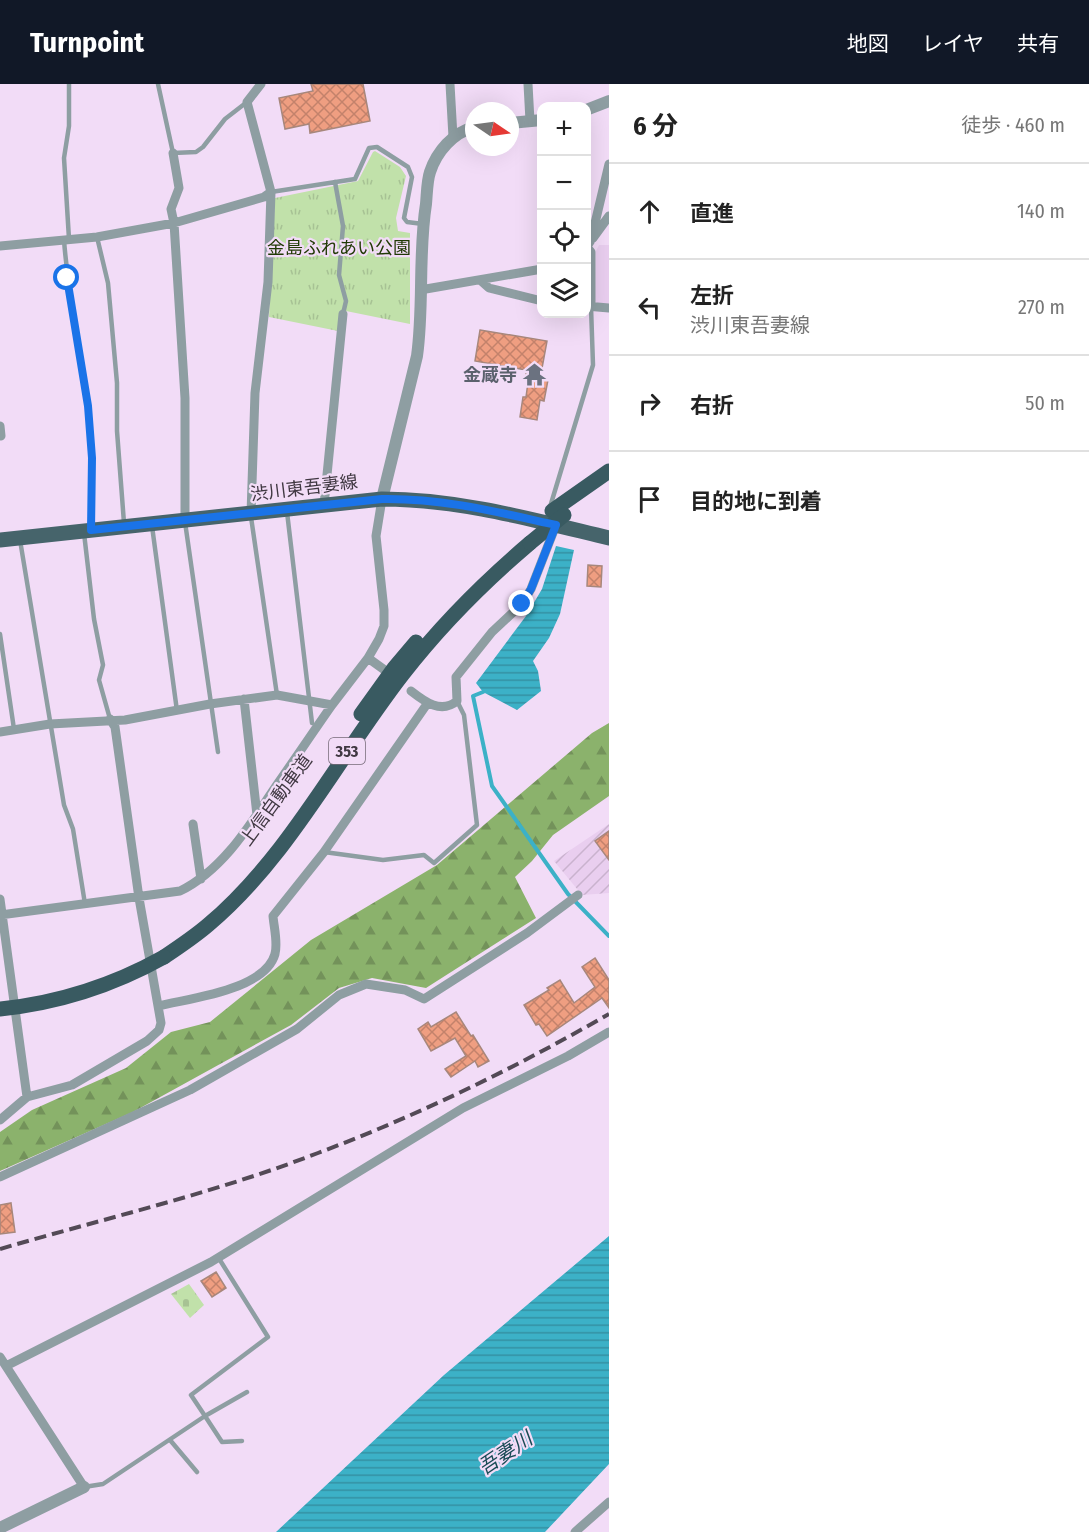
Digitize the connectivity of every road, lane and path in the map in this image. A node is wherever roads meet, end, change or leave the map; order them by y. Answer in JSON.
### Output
{"nodes":[{"id":1,"x":69,"y":84,"type":"edge"},
{"id":2,"x":158,"y":84,"type":"edge"},
{"id":3,"x":261,"y":84,"type":"edge"},
{"id":4,"x":450,"y":84,"type":"edge"},
{"id":5,"x":528,"y":84,"type":"edge"},
{"id":6,"x":609,"y":101,"type":"edge"},
{"id":7,"x":247,"y":102,"type":"junction"},
{"id":8,"x":591,"y":108,"type":"edge"},
{"id":9,"x":536,"y":120,"type":"edge"},
{"id":10,"x":519,"y":122,"type":"edge"},
{"id":11,"x":465,"y":130,"type":"edge"},
{"id":12,"x":453,"y":138,"type":"junction"},
{"id":13,"x":173,"y":153,"type":"junction"},
{"id":14,"x":609,"y":164,"type":"edge"},
{"id":15,"x":335,"y":182,"type":"junction"},
{"id":16,"x":271,"y":192,"type":"junction"},
{"id":17,"x":609,"y":216,"type":"edge"},
{"id":18,"x":174,"y":223,"type":"junction"},
{"id":19,"x":423,"y":225,"type":"junction"},
{"id":20,"x":591,"y":233,"type":"edge"},
{"id":21,"x":98,"y":237,"type":"junction"},
{"id":22,"x":67,"y":240,"type":"junction"},
{"id":23,"x":591,"y":241,"type":"edge"},
{"id":24,"x":0,"y":246,"type":"edge"},
{"id":25,"x":537,"y":270,"type":"edge"},
{"id":26,"x":480,"y":280,"type":"junction"},
{"id":27,"x":420,"y":290,"type":"junction"},
{"id":28,"x":537,"y":300,"type":"edge"},
{"id":29,"x":591,"y":306,"type":"edge"},
{"id":30,"x":609,"y":308,"type":"edge"},
{"id":31,"x":343,"y":314,"type":"joint"},
{"id":32,"x":590,"y":318,"type":"edge"},
{"id":33,"x":0,"y":426,"type":"edge"},
{"id":34,"x":1,"y":436,"type":"edge"},
{"id":35,"x":609,"y":471,"type":"edge"},
{"id":36,"x":609,"y":483,"type":"edge"},
{"id":37,"x":382,"y":499,"type":"junction"},
{"id":38,"x":324,"y":505,"type":"junction"},
{"id":39,"x":286,"y":509,"type":"junction"},
{"id":40,"x":251,"y":514,"type":"junction"},
{"id":41,"x":185,"y":520,"type":"junction"},
{"id":42,"x":151,"y":524,"type":"junction"},
{"id":43,"x":551,"y":524,"type":"junction"},
{"id":44,"x":124,"y":527,"type":"junction"},
{"id":45,"x":87,"y":530,"type":"junction"},
{"id":46,"x":20,"y":538,"type":"junction"},
{"id":47,"x":609,"y":538,"type":"edge"},
{"id":48,"x":0,"y":540,"type":"edge"},
{"id":49,"x":526,"y":540,"type":"junction"},
{"id":50,"x":0,"y":634,"type":"edge"},
{"id":51,"x":368,"y":658,"type":"junction"},
{"id":52,"x":386,"y":671,"type":"dead end"},
{"id":53,"x":411,"y":691,"type":"dead end"},
{"id":54,"x":278,"y":695,"type":"junction"},
{"id":55,"x":244,"y":699,"type":"junction"},
{"id":56,"x":310,"y":700,"type":"junction"},
{"id":57,"x":458,"y":701,"type":"junction"},
{"id":58,"x":210,"y":704,"type":"junction"},
{"id":59,"x":427,"y":704,"type":"junction"},
{"id":60,"x":332,"y":705,"type":"junction"},
{"id":61,"x":177,"y":711,"type":"junction"},
{"id":62,"x":110,"y":719,"type":"junction"},
{"id":63,"x":312,"y":723,"type":"dead end"},
{"id":64,"x":50,"y":724,"type":"junction"},
{"id":65,"x":14,"y":730,"type":"junction"},
{"id":66,"x":0,"y":732,"type":"edge"},
{"id":67,"x":218,"y":752,"type":"dead end"},
{"id":68,"x":257,"y":815,"type":"junction"},
{"id":69,"x":193,"y":824,"type":"dead end"},
{"id":70,"x":324,"y":852,"type":"junction"},
{"id":71,"x":201,"y":879,"type":"junction"},
{"id":72,"x":578,"y":896,"type":"dead end"},
{"id":73,"x":139,"y":898,"type":"junction"},
{"id":74,"x":0,"y":899,"type":"edge"},
{"id":75,"x":85,"y":904,"type":"junction"},
{"id":76,"x":1,"y":915,"type":"edge"},
{"id":77,"x":160,"y":953,"type":"junction"},
{"id":78,"x":0,"y":999,"type":"edge"},
{"id":79,"x":159,"y":1006,"type":"junction"},
{"id":80,"x":0,"y":1009,"type":"edge"},
{"id":81,"x":609,"y":1032,"type":"edge"},
{"id":82,"x":27,"y":1097,"type":"junction"},
{"id":83,"x":0,"y":1119,"type":"edge"},
{"id":84,"x":0,"y":1177,"type":"edge"},
{"id":85,"x":218,"y":1257,"type":"junction"},
{"id":86,"x":0,"y":1357,"type":"edge"},
{"id":87,"x":6,"y":1366,"type":"junction"},
{"id":88,"x":246,"y":1392,"type":"dead end"},
{"id":89,"x":205,"y":1416,"type":"junction"},
{"id":90,"x":170,"y":1440,"type":"junction"},
{"id":91,"x":242,"y":1441,"type":"dead end"},
{"id":92,"x":197,"y":1472,"type":"dead end"},
{"id":93,"x":84,"y":1487,"type":"junction"},
{"id":94,"x":609,"y":1502,"type":"edge"},
{"id":95,"x":0,"y":1528,"type":"edge"},
{"id":96,"x":575,"y":1532,"type":"edge"}],
"edges":[{"from":1,"to":22,"type":"lane"},
{"from":2,"to":13,"type":"lane"},
{"from":3,"to":7,"type":"street"},
{"from":4,"to":12,"type":"street"},
{"from":5,"to":9,"type":"street"},
{"from":6,"to":8,"type":"street"},
{"from":7,"to":13,"type":"lane"},
{"from":7,"to":16,"type":"street"},
{"from":9,"to":10,"type":"street"},
{"from":11,"to":12,"type":"street"},
{"from":12,"to":19,"type":"street"},
{"from":13,"to":18,"type":"street"},
{"from":14,"to":20,"type":"street"},
{"from":15,"to":16,"type":"lane"},
{"from":15,"to":19,"type":"lane"},
{"from":15,"to":31,"type":"lane"},
{"from":16,"to":18,"type":"street"},
{"from":16,"to":40,"type":"street"},
{"from":17,"to":23,"type":"street"},
{"from":18,"to":21,"type":"street"},
{"from":18,"to":41,"type":"street"},
{"from":19,"to":27,"type":"street"},
{"from":21,"to":22,"type":"street"},
{"from":21,"to":44,"type":"lane"},
{"from":22,"to":24,"type":"street"},
{"from":22,"to":45,"type":"lane"},
{"from":25,"to":26,"type":"street"},
{"from":26,"to":27,"type":"street"},
{"from":26,"to":28,"type":"street"},
{"from":27,"to":37,"type":"street"},
{"from":29,"to":30,"type":"street"},
{"from":31,"to":38,"type":"street"},
{"from":32,"to":43,"type":"lane"},
{"from":33,"to":34,"type":"street"},
{"from":35,"to":49,"type":"highway","name":"上信自動車道","number":"353"},
{"from":36,"to":49,"type":"highway","name":"上信自動車道","number":"353","bridge":true},
{"from":37,"to":38,"type":"main road","name":"渋川東吾妻線"},
{"from":37,"to":43,"type":"main road","name":"渋川東吾妻線"},
{"from":37,"to":51,"type":"street"},
{"from":38,"to":39,"type":"main road","name":"渋川東吾妻線"},
{"from":39,"to":40,"type":"main road","name":"渋川東吾妻線"},
{"from":39,"to":56,"type":"lane"},
{"from":40,"to":41,"type":"main road","name":"渋川東吾妻線"},
{"from":40,"to":54,"type":"lane"},
{"from":41,"to":42,"type":"main road","name":"渋川東吾妻線"},
{"from":41,"to":58,"type":"lane"},
{"from":42,"to":44,"type":"main road","name":"渋川東吾妻線"},
{"from":42,"to":61,"type":"lane"},
{"from":43,"to":47,"type":"main road","name":"渋川東吾妻線"},
{"from":43,"to":57,"type":"street"},
{"from":44,"to":45,"type":"main road","name":"渋川東吾妻線"},
{"from":45,"to":46,"type":"main road","name":"渋川東吾妻線"},
{"from":45,"to":62,"type":"lane"},
{"from":46,"to":48,"type":"main road","name":"渋川東吾妻線"},
{"from":46,"to":64,"type":"lane"},
{"from":49,"to":77,"type":"highway","name":"上信自動車道","number":"353"},
{"from":50,"to":65,"type":"lane"},
{"from":51,"to":52,"type":"street"},
{"from":51,"to":60,"type":"street"},
{"from":53,"to":59,"type":"street"},
{"from":54,"to":55,"type":"street"},
{"from":54,"to":56,"type":"street"},
{"from":55,"to":58,"type":"street"},
{"from":55,"to":68,"type":"street"},
{"from":56,"to":60,"type":"street"},
{"from":56,"to":63,"type":"lane"},
{"from":57,"to":59,"type":"street"},
{"from":57,"to":70,"type":"lane"},
{"from":58,"to":61,"type":"street"},
{"from":58,"to":67,"type":"lane"},
{"from":59,"to":70,"type":"street"},
{"from":60,"to":68,"type":"street"},
{"from":61,"to":62,"type":"street"},
{"from":62,"to":64,"type":"street"},
{"from":62,"to":73,"type":"street"},
{"from":64,"to":65,"type":"street"},
{"from":64,"to":75,"type":"lane"},
{"from":65,"to":66,"type":"street"},
{"from":68,"to":71,"type":"street"},
{"from":69,"to":71,"type":"street"},
{"from":70,"to":79,"type":"street"},
{"from":71,"to":73,"type":"street"},
{"from":72,"to":84,"type":"street"},
{"from":73,"to":75,"type":"street"},
{"from":73,"to":79,"type":"street"},
{"from":74,"to":76,"type":"street"},
{"from":75,"to":76,"type":"street"},
{"from":76,"to":82,"type":"street"},
{"from":77,"to":78,"type":"highway","name":"上信自動車道","number":"353"},
{"from":77,"to":80,"type":"highway","name":"上信自動車道","number":"353","bridge":true},
{"from":79,"to":82,"type":"street"},
{"from":81,"to":85,"type":"street"},
{"from":82,"to":83,"type":"street"},
{"from":85,"to":87,"type":"street"},
{"from":85,"to":89,"type":"lane"},
{"from":86,"to":87,"type":"street"},
{"from":87,"to":93,"type":"street"},
{"from":88,"to":89,"type":"lane"},
{"from":89,"to":90,"type":"lane"},
{"from":89,"to":91,"type":"lane"},
{"from":90,"to":92,"type":"lane"},
{"from":90,"to":93,"type":"lane"},
{"from":93,"to":95,"type":"street"},
{"from":94,"to":96,"type":"street"}]}
